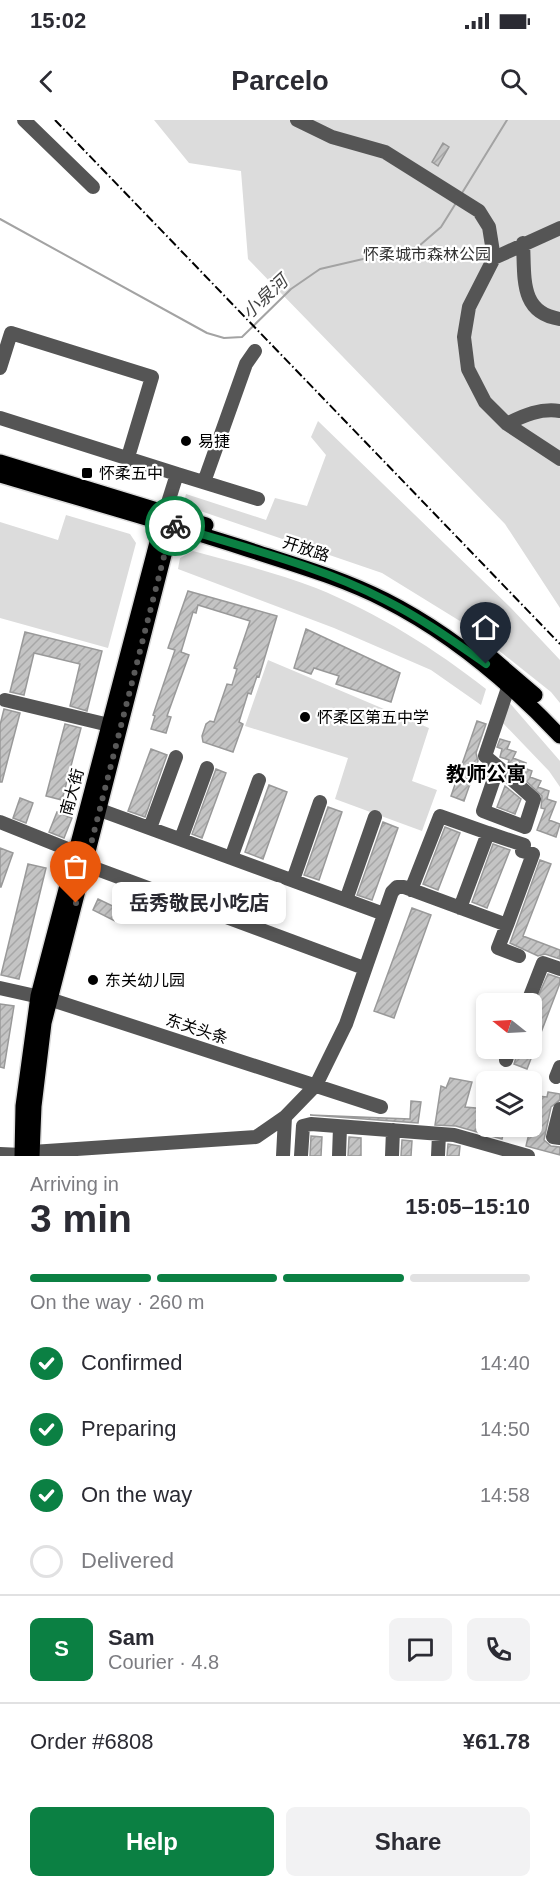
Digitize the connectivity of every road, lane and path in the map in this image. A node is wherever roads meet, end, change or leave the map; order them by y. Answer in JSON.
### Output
{"nodes":[{"id":1,"x":24,"y":120,"type":"edge"},
{"id":2,"x":297,"y":120,"type":"edge"},
{"id":3,"x":93,"y":187,"type":"dead end"},
{"id":4,"x":560,"y":228,"type":"edge"},
{"id":5,"x":523,"y":243,"type":"junction"},
{"id":6,"x":494,"y":258,"type":"junction"},
{"id":7,"x":560,"y":319,"type":"edge"},
{"id":8,"x":255,"y":351,"type":"dead end"},
{"id":9,"x":0,"y":368,"type":"edge"},
{"id":10,"x":560,"y":411,"type":"edge"},
{"id":11,"x":0,"y":418,"type":"edge"},
{"id":12,"x":507,"y":424,"type":"junction"},
{"id":13,"x":128,"y":458,"type":"junction"},
{"id":14,"x":560,"y":459,"type":"edge"},
{"id":15,"x":0,"y":462,"type":"edge"},
{"id":16,"x":177,"y":474,"type":"junction"},
{"id":17,"x":0,"y":475,"type":"edge"},
{"id":18,"x":204,"y":482,"type":"junction"},
{"id":19,"x":258,"y":499,"type":"dead end"},
{"id":20,"x":169,"y":519,"type":"junction"},
{"id":21,"x":509,"y":684,"type":"junction"},
{"id":22,"x":5,"y":700,"type":"dead end"},
{"id":23,"x":560,"y":721,"type":"edge"},
{"id":24,"x":109,"y":725,"type":"junction"},
{"id":25,"x":560,"y":736,"type":"edge"},
{"id":26,"x":176,"y":757,"type":"dead end"},
{"id":27,"x":498,"y":767,"type":"dead end"},
{"id":28,"x":207,"y":768,"type":"dead end"},
{"id":29,"x":259,"y":780,"type":"dead end"},
{"id":30,"x":320,"y":802,"type":"dead end"},
{"id":31,"x":100,"y":810,"type":"junction"},
{"id":32,"x":375,"y":817,"type":"dead end"},
{"id":33,"x":0,"y":822,"type":"edge"},
{"id":34,"x":150,"y":828,"type":"junction"},
{"id":35,"x":488,"y":833,"type":"junction"},
{"id":36,"x":181,"y":839,"type":"junction"},
{"id":37,"x":75,"y":852,"type":"junction"},
{"id":38,"x":231,"y":858,"type":"junction"},
{"id":39,"x":86,"y":865,"type":"junction"},
{"id":40,"x":293,"y":880,"type":"junction"},
{"id":41,"x":411,"y":890,"type":"junction"},
{"id":42,"x":346,"y":900,"type":"junction"},
{"id":43,"x":460,"y":908,"type":"junction"},
{"id":44,"x":384,"y":914,"type":"junction"},
{"id":45,"x":507,"y":926,"type":"junction"},
{"id":46,"x":519,"y":956,"type":"dead end"},
{"id":47,"x":364,"y":968,"type":"junction"},
{"id":48,"x":560,"y":969,"type":"edge"},
{"id":49,"x":0,"y":988,"type":"edge"},
{"id":50,"x":532,"y":993,"type":"edge"},
{"id":51,"x":44,"y":998,"type":"junction"},
{"id":52,"x":316,"y":1085,"type":"junction"},
{"id":53,"x":381,"y":1107,"type":"dead end"},
{"id":54,"x":560,"y":1109,"type":"edge"},
{"id":55,"x":285,"y":1117,"type":"junction"},
{"id":56,"x":340,"y":1127,"type":"junction"},
{"id":57,"x":393,"y":1130,"type":"junction"},
{"id":58,"x":439,"y":1134,"type":"junction"},
{"id":59,"x":560,"y":1138,"type":"edge"},
{"id":60,"x":0,"y":1154,"type":"edge"},
{"id":61,"x":27,"y":1155,"type":"edge"},
{"id":62,"x":520,"y":1155,"type":"edge"},
{"id":63,"x":283,"y":1156,"type":"edge"},
{"id":64,"x":301,"y":1156,"type":"edge"},
{"id":65,"x":339,"y":1156,"type":"edge"},
{"id":66,"x":392,"y":1156,"type":"edge"},
{"id":67,"x":438,"y":1156,"type":"edge"}],
"edges":[{"from":1,"to":3,"type":"street"},
{"from":2,"to":6,"type":"street"},
{"from":4,"to":5,"type":"street"},
{"from":5,"to":6,"type":"street"},
{"from":5,"to":7,"type":"street"},
{"from":6,"to":12,"type":"street"},
{"from":8,"to":18,"type":"street"},
{"from":9,"to":13,"type":"street"},
{"from":10,"to":12,"type":"street"},
{"from":11,"to":13,"type":"street"},
{"from":12,"to":14,"type":"street"},
{"from":13,"to":16,"type":"street"},
{"from":15,"to":20,"type":"main road","name":"开放路"},
{"from":16,"to":18,"type":"street"},
{"from":16,"to":20,"type":"street"},
{"from":17,"to":20,"type":"main road","name":"开放路"},
{"from":18,"to":19,"type":"street"},
{"from":20,"to":21,"type":"main road","name":"开放路"},
{"from":20,"to":23,"type":"main road","name":"开放路"},
{"from":20,"to":24,"type":"main road","name":"南大街"},
{"from":20,"to":31,"type":"main road","name":"南大街"},
{"from":21,"to":25,"type":"main road","name":"开放路"},
{"from":21,"to":27,"type":"street"},
{"from":22,"to":24,"type":"street"},
{"from":24,"to":37,"type":"main road","name":"南大街"},
{"from":26,"to":34,"type":"street"},
{"from":28,"to":36,"type":"street"},
{"from":29,"to":38,"type":"street"},
{"from":30,"to":40,"type":"street"},
{"from":31,"to":34,"type":"street"},
{"from":31,"to":39,"type":"main road","name":"南大街"},
{"from":32,"to":42,"type":"street"},
{"from":33,"to":37,"type":"street"},
{"from":34,"to":36,"type":"street"},
{"from":35,"to":41,"type":"street"},
{"from":35,"to":43,"type":"street"},
{"from":35,"to":45,"type":"street"},
{"from":36,"to":38,"type":"street"},
{"from":37,"to":51,"type":"main road","name":"南大街"},
{"from":38,"to":40,"type":"street"},
{"from":39,"to":47,"type":"street"},
{"from":39,"to":51,"type":"main road","name":"南大街"},
{"from":40,"to":42,"type":"street"},
{"from":41,"to":43,"type":"street"},
{"from":41,"to":44,"type":"street"},
{"from":42,"to":44,"type":"street"},
{"from":43,"to":45,"type":"street"},
{"from":44,"to":47,"type":"street"},
{"from":45,"to":46,"type":"street"},
{"from":47,"to":52,"type":"street"},
{"from":48,"to":50,"type":"street"},
{"from":49,"to":51,"type":"street","name":"东关头条"},
{"from":51,"to":52,"type":"street","name":"东关头条"},
{"from":51,"to":61,"type":"main road","name":"南大街"},
{"from":52,"to":53,"type":"street","name":"东关头条"},
{"from":52,"to":55,"type":"street"},
{"from":54,"to":59,"type":"street"},
{"from":55,"to":61,"type":"street"},
{"from":55,"to":63,"type":"street"},
{"from":56,"to":57,"type":"street"},
{"from":56,"to":64,"type":"street"},
{"from":56,"to":65,"type":"street"},
{"from":57,"to":58,"type":"street"},
{"from":57,"to":66,"type":"street"},
{"from":58,"to":62,"type":"street"},
{"from":58,"to":67,"type":"street"},
{"from":60,"to":61,"type":"street"}]}
